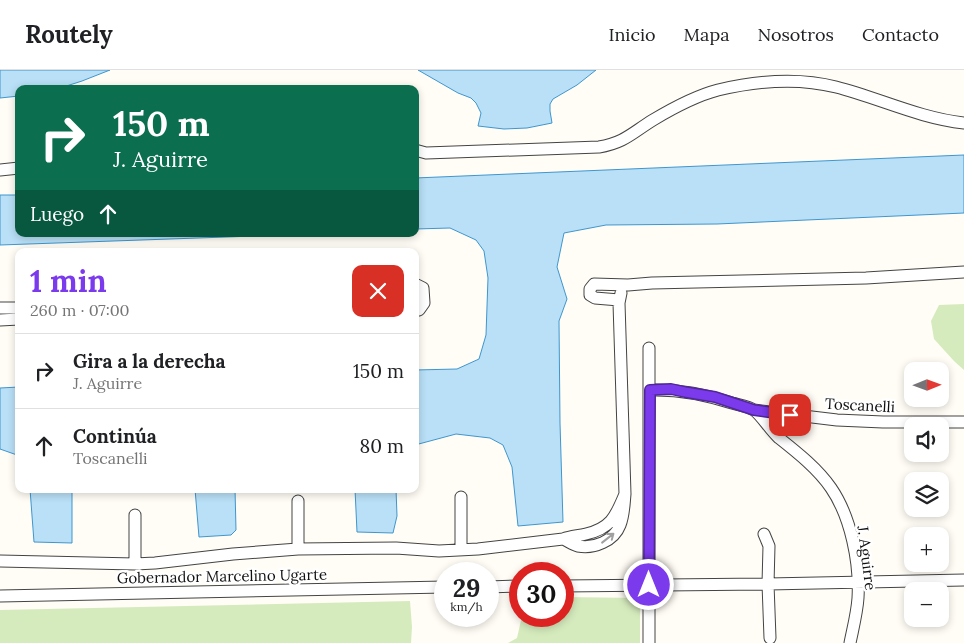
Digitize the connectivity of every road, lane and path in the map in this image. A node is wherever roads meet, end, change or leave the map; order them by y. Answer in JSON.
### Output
{"nodes":[{"id":1,"x":964,"y":123,"type":"edge"},
{"id":2,"x":419,"y":151,"type":"edge"},
{"id":3,"x":15,"y":168,"type":"edge"},
{"id":4,"x":0,"y":170,"type":"edge"},
{"id":5,"x":964,"y":272,"type":"edge"},
{"id":6,"x":628,"y":285,"type":"junction"},
{"id":7,"x":419,"y":286,"type":"edge"},
{"id":8,"x":619,"y":300,"type":"junction"},
{"id":9,"x":0,"y":308,"type":"edge"},
{"id":10,"x":15,"y":308,"type":"edge"},
{"id":11,"x":419,"y":310,"type":"edge"},
{"id":12,"x":15,"y":319,"type":"edge"},
{"id":13,"x":0,"y":320,"type":"edge"},
{"id":14,"x":649,"y":348,"type":"dead end"},
{"id":15,"x":650,"y":390,"type":"junction"},
{"id":16,"x":754,"y":410,"type":"junction"},
{"id":17,"x":964,"y":422,"type":"edge"},
{"id":18,"x":461,"y":497,"type":"dead end"},
{"id":19,"x":298,"y":501,"type":"dead end"},
{"id":20,"x":135,"y":515,"type":"dead end"},
{"id":21,"x":764,"y":534,"type":"dead end"},
{"id":22,"x":298,"y":549,"type":"junction"},
{"id":23,"x":461,"y":550,"type":"junction"},
{"id":24,"x":0,"y":561,"type":"edge"},
{"id":25,"x":134,"y":564,"type":"junction"},
{"id":26,"x":964,"y":580,"type":"edge"},
{"id":27,"x":858,"y":582,"type":"junction"},
{"id":28,"x":768,"y":584,"type":"junction"},
{"id":29,"x":649,"y":585,"type":"junction"},
{"id":30,"x":574,"y":586,"type":"edge"},
{"id":31,"x":434,"y":587,"type":"edge"},
{"id":32,"x":0,"y":596,"type":"edge"},
{"id":33,"x":770,"y":638,"type":"dead end"},
{"id":34,"x":649,"y":643,"type":"edge"},
{"id":35,"x":850,"y":643,"type":"edge"}],
"edges":[{"from":1,"to":2,"type":"street"},
{"from":3,"to":4,"type":"street"},
{"from":5,"to":6,"type":"street"},
{"from":6,"to":8,"type":"street"},
{"from":6,"to":8,"type":"street"},
{"from":7,"to":11,"type":"street"},
{"from":8,"to":23,"type":"street"},
{"from":9,"to":10,"type":"street"},
{"from":12,"to":13,"type":"street"},
{"from":14,"to":15,"type":"street"},
{"from":15,"to":16,"type":"street"},
{"from":15,"to":29,"type":"street"},
{"from":16,"to":17,"type":"street","name":"Toscanelli"},
{"from":16,"to":27,"type":"street","name":"J. Aguirre"},
{"from":18,"to":23,"type":"street"},
{"from":19,"to":22,"type":"street"},
{"from":20,"to":25,"type":"street"},
{"from":21,"to":28,"type":"street"},
{"from":22,"to":23,"type":"street"},
{"from":22,"to":25,"type":"street"},
{"from":24,"to":25,"type":"street"},
{"from":26,"to":27,"type":"street"},
{"from":27,"to":28,"type":"street"},
{"from":27,"to":35,"type":"street","name":"J. Aguirre"},
{"from":28,"to":29,"type":"street"},
{"from":28,"to":33,"type":"street"},
{"from":29,"to":30,"type":"street"},
{"from":29,"to":34,"type":"street"},
{"from":31,"to":32,"type":"street","name":"Gobernador Marcelino Ugarte"}]}
